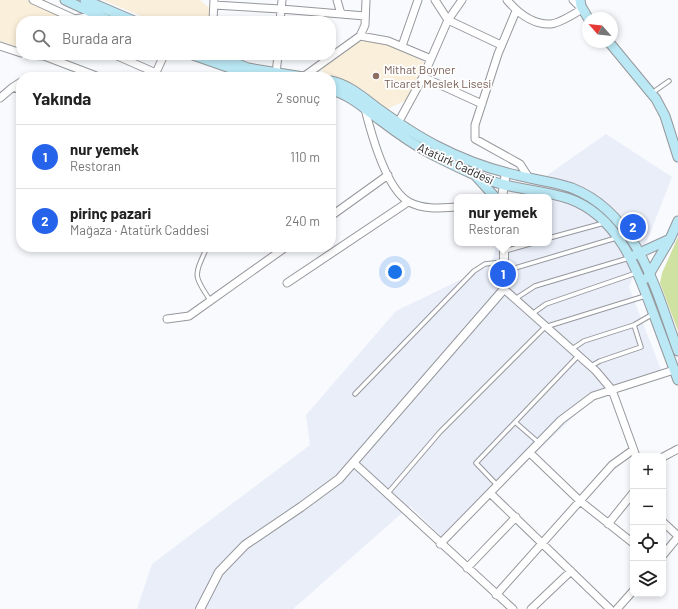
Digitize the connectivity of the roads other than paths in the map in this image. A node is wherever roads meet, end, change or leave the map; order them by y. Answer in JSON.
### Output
{"nodes":[{"id":1,"x":33,"y":0,"type":"edge"},
{"id":2,"x":65,"y":0,"type":"edge"},
{"id":3,"x":85,"y":0,"type":"edge"},
{"id":4,"x":282,"y":0,"type":"edge"},
{"id":5,"x":337,"y":0,"type":"edge"},
{"id":6,"x":366,"y":0,"type":"edge"},
{"id":7,"x":418,"y":0,"type":"edge"},
{"id":8,"x":435,"y":0,"type":"edge"},
{"id":9,"x":462,"y":0,"type":"edge"},
{"id":10,"x":573,"y":0,"type":"edge"},
{"id":11,"x":509,"y":1,"type":"edge"},
{"id":12,"x":214,"y":3,"type":"edge"},
{"id":13,"x":581,"y":4,"type":"edge"},
{"id":14,"x":281,"y":8,"type":"junction"},
{"id":15,"x":516,"y":11,"type":"junction"},
{"id":16,"x":100,"y":12,"type":"junction"},
{"id":17,"x":341,"y":14,"type":"junction"},
{"id":18,"x":68,"y":16,"type":"edge"},
{"id":19,"x":86,"y":16,"type":"edge"},
{"id":20,"x":104,"y":16,"type":"edge"},
{"id":21,"x":115,"y":16,"type":"edge"},
{"id":22,"x":213,"y":16,"type":"edge"},
{"id":23,"x":280,"y":16,"type":"edge"},
{"id":24,"x":365,"y":16,"type":"junction"},
{"id":25,"x":448,"y":20,"type":"junction"},
{"id":26,"x":360,"y":36,"type":"junction"},
{"id":27,"x":0,"y":46,"type":"edge"},
{"id":28,"x":402,"y":46,"type":"junction"},
{"id":29,"x":501,"y":46,"type":"junction"},
{"id":30,"x":614,"y":48,"type":"edge"},
{"id":31,"x":16,"y":51,"type":"edge"},
{"id":32,"x":336,"y":53,"type":"edge"},
{"id":33,"x":431,"y":59,"type":"junction"},
{"id":34,"x":54,"y":60,"type":"edge"},
{"id":35,"x":125,"y":60,"type":"edge"},
{"id":36,"x":162,"y":60,"type":"edge"},
{"id":37,"x":208,"y":60,"type":"edge"},
{"id":38,"x":228,"y":60,"type":"edge"},
{"id":39,"x":277,"y":60,"type":"edge"},
{"id":40,"x":327,"y":60,"type":"edge"},
{"id":41,"x":86,"y":72,"type":"edge"},
{"id":42,"x":149,"y":72,"type":"edge"},
{"id":43,"x":156,"y":72,"type":"edge"},
{"id":44,"x":242,"y":72,"type":"edge"},
{"id":45,"x":267,"y":72,"type":"edge"},
{"id":46,"x":276,"y":72,"type":"edge"},
{"id":47,"x":310,"y":72,"type":"edge"},
{"id":48,"x":423,"y":77,"type":"junction"},
{"id":49,"x":669,"y":80,"type":"dead end"},
{"id":50,"x":336,"y":83,"type":"edge"},
{"id":51,"x":16,"y":85,"type":"edge"},
{"id":52,"x":13,"y":87,"type":"junction"},
{"id":53,"x":16,"y":88,"type":"edge"},
{"id":54,"x":336,"y":92,"type":"edge"},
{"id":55,"x":652,"y":93,"type":"junction"},
{"id":56,"x":0,"y":98,"type":"edge"},
{"id":57,"x":482,"y":104,"type":"junction"},
{"id":58,"x":364,"y":109,"type":"junction"},
{"id":59,"x":398,"y":123,"type":"junction"},
{"id":60,"x":678,"y":157,"type":"edge"},
{"id":61,"x":506,"y":173,"type":"junction"},
{"id":62,"x":474,"y":174,"type":"junction"},
{"id":63,"x":388,"y":175,"type":"junction"},
{"id":64,"x":529,"y":178,"type":"junction"},
{"id":65,"x":503,"y":184,"type":"junction"},
{"id":66,"x":492,"y":194,"type":"edge"},
{"id":67,"x":502,"y":194,"type":"edge"},
{"id":68,"x":551,"y":194,"type":"edge"},
{"id":69,"x":552,"y":194,"type":"edge"},
{"id":70,"x":556,"y":195,"type":"junction"},
{"id":71,"x":552,"y":196,"type":"edge"},
{"id":72,"x":408,"y":202,"type":"junction"},
{"id":73,"x":454,"y":207,"type":"edge"},
{"id":74,"x":336,"y":212,"type":"edge"},
{"id":75,"x":678,"y":221,"type":"edge"},
{"id":76,"x":605,"y":222,"type":"junction"},
{"id":77,"x":552,"y":237,"type":"edge"},
{"id":78,"x":618,"y":237,"type":"junction"},
{"id":79,"x":670,"y":239,"type":"junction"},
{"id":80,"x":504,"y":247,"type":"edge"},
{"id":81,"x":336,"y":250,"type":"edge"},
{"id":82,"x":205,"y":252,"type":"edge"},
{"id":83,"x":279,"y":252,"type":"edge"},
{"id":84,"x":333,"y":252,"type":"edge"},
{"id":85,"x":640,"y":253,"type":"junction"},
{"id":86,"x":630,"y":257,"type":"junction"},
{"id":87,"x":504,"y":262,"type":"junction"},
{"id":88,"x":504,"y":272,"type":"junction"},
{"id":89,"x":637,"y":273,"type":"junction"},
{"id":90,"x":650,"y":276,"type":"junction"},
{"id":91,"x":641,"y":282,"type":"junction"},
{"id":92,"x":287,"y":283,"type":"dead end"},
{"id":93,"x":504,"y":289,"type":"junction"},
{"id":94,"x":646,"y":295,"type":"junction"},
{"id":95,"x":515,"y":299,"type":"junction"},
{"id":96,"x":210,"y":300,"type":"junction"},
{"id":97,"x":532,"y":314,"type":"junction"},
{"id":98,"x":653,"y":314,"type":"junction"},
{"id":99,"x":167,"y":319,"type":"dead end"},
{"id":100,"x":634,"y":325,"type":"junction"},
{"id":101,"x":545,"y":327,"type":"junction"},
{"id":102,"x":571,"y":350,"type":"junction"},
{"id":103,"x":678,"y":351,"type":"edge"},
{"id":104,"x":578,"y":356,"type":"junction"},
{"id":105,"x":591,"y":366,"type":"junction"},
{"id":106,"x":674,"y":370,"type":"junction"},
{"id":107,"x":678,"y":380,"type":"edge"},
{"id":108,"x":612,"y":390,"type":"junction"},
{"id":109,"x":355,"y":394,"type":"dead end"},
{"id":110,"x":515,"y":422,"type":"junction"},
{"id":111,"x":539,"y":443,"type":"junction"},
{"id":112,"x":678,"y":449,"type":"edge"},
{"id":113,"x":530,"y":453,"type":"junction"},
{"id":114,"x":635,"y":453,"type":"edge"},
{"id":115,"x":630,"y":455,"type":"edge"},
{"id":116,"x":666,"y":455,"type":"edge"},
{"id":117,"x":354,"y":463,"type":"junction"},
{"id":118,"x":498,"y":485,"type":"junction"},
{"id":119,"x":490,"y":493,"type":"junction"},
{"id":120,"x":387,"y":494,"type":"junction"},
{"id":121,"x":630,"y":498,"type":"edge"},
{"id":122,"x":580,"y":501,"type":"junction"},
{"id":123,"x":516,"y":517,"type":"junction"},
{"id":124,"x":608,"y":524,"type":"junction"},
{"id":125,"x":666,"y":525,"type":"edge"},
{"id":126,"x":678,"y":536,"type":"edge"},
{"id":127,"x":630,"y":541,"type":"edge"},
{"id":128,"x":544,"y":543,"type":"junction"},
{"id":129,"x":440,"y":544,"type":"junction"},
{"id":130,"x":666,"y":551,"type":"edge"},
{"id":131,"x":467,"y":568,"type":"junction"},
{"id":132,"x":571,"y":571,"type":"junction"},
{"id":133,"x":630,"y":594,"type":"edge"},
{"id":134,"x":496,"y":595,"type":"junction"},
{"id":135,"x":200,"y":609,"type":"edge"},
{"id":136,"x":512,"y":609,"type":"edge"},
{"id":137,"x":532,"y":609,"type":"edge"},
{"id":138,"x":610,"y":609,"type":"edge"},
{"id":139,"x":617,"y":609,"type":"edge"}],
"edges":[{"from":1,"to":18,"type":"street"},
{"from":2,"to":16,"type":"main road"},
{"from":3,"to":16,"type":"main road"},
{"from":4,"to":14,"type":"street"},
{"from":5,"to":17,"type":"street"},
{"from":6,"to":24,"type":"street"},
{"from":7,"to":28,"type":"street"},
{"from":8,"to":25,"type":"street"},
{"from":9,"to":25,"type":"street"},
{"from":10,"to":13,"type":"street"},
{"from":11,"to":15,"type":"street"},
{"from":12,"to":14,"type":"street"},
{"from":12,"to":22,"type":"street"},
{"from":13,"to":15,"type":"street"},
{"from":14,"to":17,"type":"street"},
{"from":14,"to":23,"type":"street"},
{"from":15,"to":29,"type":"street"},
{"from":16,"to":19,"type":"street"},
{"from":16,"to":20,"type":"main road"},
{"from":16,"to":21,"type":"main road"},
{"from":17,"to":24,"type":"street"},
{"from":24,"to":26,"type":"street"},
{"from":25,"to":29,"type":"street"},
{"from":25,"to":33,"type":"street"},
{"from":26,"to":28,"type":"street"},
{"from":26,"to":32,"type":"street"},
{"from":27,"to":31,"type":"street"},
{"from":28,"to":33,"type":"street"},
{"from":29,"to":57,"type":"street"},
{"from":30,"to":55,"type":"main road"},
{"from":33,"to":48,"type":"street"},
{"from":34,"to":41,"type":"street"},
{"from":35,"to":42,"type":"street"},
{"from":36,"to":43,"type":"street"},
{"from":37,"to":44,"type":"main road"},
{"from":38,"to":45,"type":"main road"},
{"from":39,"to":46,"type":"street"},
{"from":40,"to":47,"type":"street"},
{"from":48,"to":57,"type":"street"},
{"from":48,"to":59,"type":"street"},
{"from":49,"to":55,"type":"lane"},
{"from":50,"to":59,"type":"main road","name":"Atatürk Caddesi"},
{"from":51,"to":52,"type":"street"},
{"from":52,"to":53,"type":"street"},
{"from":52,"to":56,"type":"street"},
{"from":54,"to":58,"type":"main road","name":"Atatürk Caddesi"},
{"from":55,"to":60,"type":"main road"},
{"from":57,"to":64,"type":"street"},
{"from":58,"to":62,"type":"main road","name":"Atatürk Caddesi"},
{"from":58,"to":63,"type":"street"},
{"from":59,"to":61,"type":"main road","name":"Atatürk Caddesi"},
{"from":61,"to":64,"type":"main road","name":"Atatürk Caddesi"},
{"from":61,"to":65,"type":"street"},
{"from":62,"to":65,"type":"main road","name":"Atatürk Caddesi"},
{"from":62,"to":66,"type":"main road"},
{"from":63,"to":72,"type":"street"},
{"from":63,"to":74,"type":"street"},
{"from":64,"to":85,"type":"main road","name":"Atatürk Caddesi"},
{"from":65,"to":67,"type":"street"},
{"from":65,"to":68,"type":"main road","name":"Atatürk Caddesi"},
{"from":69,"to":70,"type":"main road","name":"Atatürk Caddesi"},
{"from":70,"to":71,"type":"street"},
{"from":70,"to":76,"type":"main road","name":"Atatürk Caddesi"},
{"from":72,"to":73,"type":"street"},
{"from":72,"to":81,"type":"street"},
{"from":75,"to":79,"type":"main road"},
{"from":76,"to":77,"type":"lane"},
{"from":76,"to":78,"type":"main road","name":"Atatürk Caddesi"},
{"from":78,"to":86,"type":"main road","name":"Atatürk Caddesi"},
{"from":78,"to":88,"type":"lane"},
{"from":79,"to":85,"type":"main road"},
{"from":79,"to":90,"type":"main road"},
{"from":80,"to":87,"type":"street"},
{"from":82,"to":96,"type":"lane"},
{"from":83,"to":96,"type":"street"},
{"from":84,"to":92,"type":"street"},
{"from":85,"to":86,"type":"main road"},
{"from":85,"to":90,"type":"main road","name":"Atatürk Caddesi"},
{"from":86,"to":89,"type":"main road","name":"Atatürk Caddesi"},
{"from":86,"to":95,"type":"lane"},
{"from":87,"to":88,"type":"street"},
{"from":87,"to":109,"type":"lane"},
{"from":88,"to":93,"type":"street"},
{"from":89,"to":91,"type":"main road","name":"Atatürk Caddesi"},
{"from":89,"to":97,"type":"lane"},
{"from":90,"to":91,"type":"main road"},
{"from":90,"to":103,"type":"main road","name":"Atatürk Caddesi"},
{"from":91,"to":94,"type":"main road","name":"Atatürk Caddesi"},
{"from":93,"to":95,"type":"street"},
{"from":93,"to":117,"type":"street"},
{"from":94,"to":98,"type":"main road","name":"Atatürk Caddesi"},
{"from":94,"to":101,"type":"lane"},
{"from":95,"to":97,"type":"street"},
{"from":96,"to":99,"type":"street"},
{"from":97,"to":101,"type":"street"},
{"from":98,"to":100,"type":"lane"},
{"from":98,"to":106,"type":"main road","name":"Atatürk Caddesi"},
{"from":100,"to":102,"type":"lane"},
{"from":100,"to":105,"type":"lane"},
{"from":101,"to":102,"type":"street"},
{"from":101,"to":120,"type":"lane"},
{"from":102,"to":104,"type":"street"},
{"from":104,"to":105,"type":"street"},
{"from":104,"to":110,"type":"lane"},
{"from":105,"to":108,"type":"street"},
{"from":106,"to":107,"type":"main road","name":"Atatürk Caddesi"},
{"from":106,"to":108,"type":"street"},
{"from":108,"to":111,"type":"street"},
{"from":108,"to":114,"type":"street"},
{"from":110,"to":111,"type":"lane"},
{"from":110,"to":118,"type":"lane"},
{"from":111,"to":113,"type":"street"},
{"from":112,"to":116,"type":"street"},
{"from":113,"to":118,"type":"street"},
{"from":113,"to":122,"type":"street"},
{"from":115,"to":122,"type":"street"},
{"from":117,"to":120,"type":"street"},
{"from":117,"to":135,"type":"street"},
{"from":118,"to":119,"type":"street"},
{"from":119,"to":123,"type":"street"},
{"from":119,"to":129,"type":"street"},
{"from":120,"to":129,"type":"street"},
{"from":121,"to":124,"type":"street"},
{"from":122,"to":124,"type":"street"},
{"from":122,"to":128,"type":"street"},
{"from":123,"to":128,"type":"street"},
{"from":123,"to":131,"type":"street"},
{"from":124,"to":127,"type":"street"},
{"from":125,"to":126,"type":"street"},
{"from":126,"to":130,"type":"street"},
{"from":128,"to":132,"type":"street"},
{"from":128,"to":134,"type":"street"},
{"from":129,"to":131,"type":"street"},
{"from":131,"to":134,"type":"street"},
{"from":132,"to":137,"type":"street"},
{"from":132,"to":138,"type":"street"},
{"from":133,"to":139,"type":"street"},
{"from":134,"to":136,"type":"street"}]}
